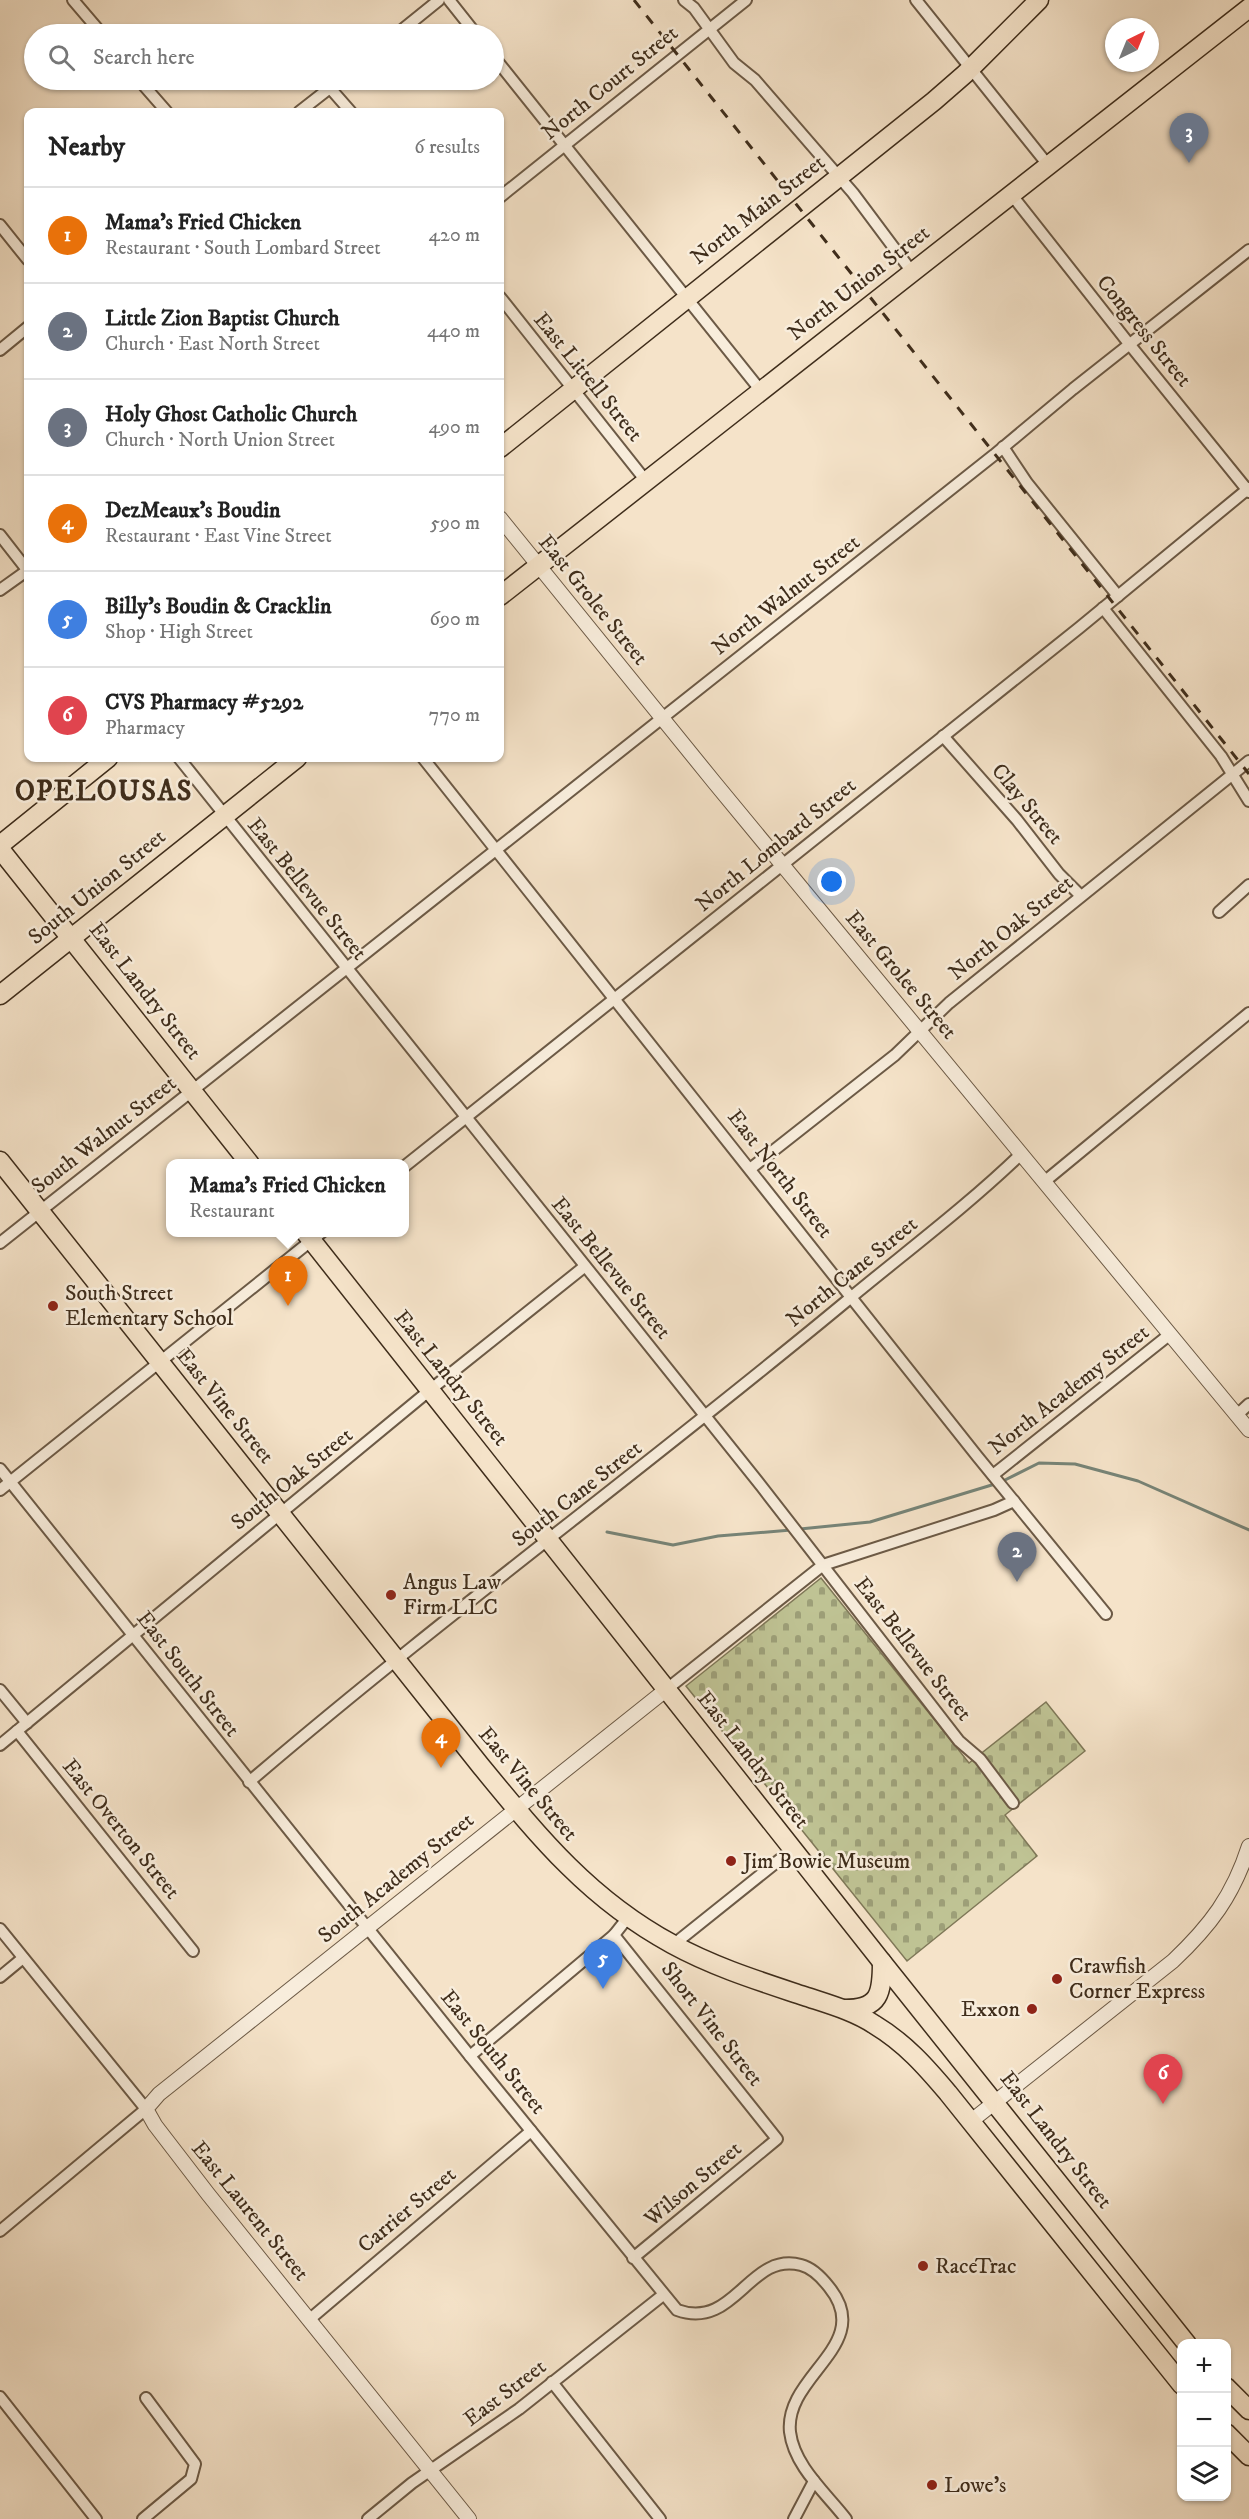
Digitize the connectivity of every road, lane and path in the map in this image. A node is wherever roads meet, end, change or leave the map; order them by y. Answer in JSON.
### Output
{"nodes":[{"id":1,"x":73,"y":0,"type":"edge"},
{"id":2,"x":439,"y":0,"type":"edge"},
{"id":3,"x":449,"y":0,"type":"edge"},
{"id":4,"x":684,"y":0,"type":"edge"},
{"id":5,"x":746,"y":0,"type":"edge"},
{"id":6,"x":916,"y":0,"type":"edge"},
{"id":7,"x":1039,"y":0,"type":"edge"},
{"id":8,"x":1249,"y":8,"type":"edge"},
{"id":9,"x":93,"y":24,"type":"edge"},
{"id":10,"x":409,"y":24,"type":"edge"},
{"id":11,"x":468,"y":24,"type":"edge"},
{"id":12,"x":709,"y":29,"type":"junction"},
{"id":13,"x":971,"y":68,"type":"junction"},
{"id":14,"x":504,"y":70,"type":"edge"},
{"id":15,"x":148,"y":90,"type":"edge"},
{"id":16,"x":327,"y":90,"type":"edge"},
{"id":17,"x":332,"y":90,"type":"edge"},
{"id":18,"x":164,"y":108,"type":"edge"},
{"id":19,"x":304,"y":108,"type":"edge"},
{"id":20,"x":348,"y":108,"type":"edge"},
{"id":21,"x":565,"y":146,"type":"junction"},
{"id":22,"x":1048,"y":165,"type":"junction"},
{"id":23,"x":838,"y":177,"type":"junction"},
{"id":24,"x":504,"y":194,"type":"edge"},
{"id":25,"x":1011,"y":194,"type":"junction"},
{"id":26,"x":0,"y":225,"type":"edge"},
{"id":27,"x":1249,"y":250,"type":"edge"},
{"id":28,"x":24,"y":256,"type":"edge"},
{"id":29,"x":912,"y":272,"type":"junction"},
{"id":30,"x":686,"y":298,"type":"junction"},
{"id":31,"x":504,"y":302,"type":"edge"},
{"id":32,"x":24,"y":330,"type":"edge"},
{"id":33,"x":1130,"y":345,"type":"junction"},
{"id":34,"x":0,"y":350,"type":"edge"},
{"id":35,"x":573,"y":389,"type":"junction"},
{"id":36,"x":761,"y":391,"type":"junction"},
{"id":37,"x":504,"y":445,"type":"edge"},
{"id":38,"x":1003,"y":447,"type":"junction"},
{"id":39,"x":646,"y":481,"type":"junction"},
{"id":40,"x":1248,"y":490,"type":"edge"},
{"id":41,"x":504,"y":523,"type":"edge"},
{"id":42,"x":0,"y":535,"type":"edge"},
{"id":43,"x":24,"y":565,"type":"edge"},
{"id":44,"x":538,"y":566,"type":"junction"},
{"id":45,"x":24,"y":573,"type":"edge"},
{"id":46,"x":0,"y":590,"type":"edge"},
{"id":47,"x":504,"y":593,"type":"edge"},
{"id":48,"x":1111,"y":602,"type":"junction"},
{"id":49,"x":663,"y":718,"type":"junction"},
{"id":50,"x":944,"y":736,"type":"junction"},
{"id":51,"x":103,"y":762,"type":"edge"},
{"id":52,"x":182,"y":762,"type":"edge"},
{"id":53,"x":292,"y":762,"type":"edge"},
{"id":54,"x":426,"y":762,"type":"edge"},
{"id":55,"x":1246,"y":764,"type":"edge"},
{"id":56,"x":1231,"y":774,"type":"junction"},
{"id":57,"x":1249,"y":801,"type":"edge"},
{"id":58,"x":224,"y":816,"type":"junction"},
{"id":59,"x":0,"y":847,"type":"edge"},
{"id":60,"x":496,"y":850,"type":"junction"},
{"id":61,"x":782,"y":865,"type":"junction"},
{"id":62,"x":1249,"y":885,"type":"edge"},
{"id":63,"x":1082,"y":896,"type":"junction"},
{"id":64,"x":1219,"y":912,"type":"dead end"},
{"id":65,"x":72,"y":937,"type":"junction"},
{"id":66,"x":346,"y":969,"type":"junction"},
{"id":67,"x":0,"y":995,"type":"edge"},
{"id":68,"x":615,"y":999,"type":"junction"},
{"id":69,"x":1249,"y":1013,"type":"edge"},
{"id":70,"x":920,"y":1031,"type":"junction"},
{"id":71,"x":192,"y":1090,"type":"junction"},
{"id":72,"x":465,"y":1118,"type":"junction"},
{"id":73,"x":1021,"y":1155,"type":"junction"},
{"id":74,"x":246,"y":1159,"type":"edge"},
{"id":75,"x":0,"y":1161,"type":"edge"},
{"id":76,"x":409,"y":1163,"type":"edge"},
{"id":77,"x":750,"y":1169,"type":"junction"},
{"id":78,"x":1044,"y":1182,"type":"junction"},
{"id":79,"x":40,"y":1212,"type":"junction"},
{"id":80,"x":311,"y":1237,"type":"edge"},
{"id":81,"x":315,"y":1237,"type":"edge"},
{"id":82,"x":0,"y":1243,"type":"edge"},
{"id":83,"x":584,"y":1267,"type":"junction"},
{"id":84,"x":852,"y":1297,"type":"junction"},
{"id":85,"x":1169,"y":1335,"type":"junction"},
{"id":86,"x":159,"y":1362,"type":"junction"},
{"id":87,"x":430,"y":1390,"type":"junction"},
{"id":88,"x":1249,"y":1404,"type":"edge"},
{"id":89,"x":1237,"y":1415,"type":"junction"},
{"id":90,"x":705,"y":1417,"type":"junction"},
{"id":91,"x":1249,"y":1430,"type":"edge"},
{"id":92,"x":0,"y":1469,"type":"edge"},
{"id":93,"x":994,"y":1477,"type":"junction"},
{"id":94,"x":10,"y":1482,"type":"junction"},
{"id":95,"x":0,"y":1490,"type":"edge"},
{"id":96,"x":1014,"y":1501,"type":"junction"},
{"id":97,"x":280,"y":1514,"type":"junction"},
{"id":98,"x":549,"y":1540,"type":"junction"},
{"id":99,"x":823,"y":1565,"type":"junction"},
{"id":100,"x":1106,"y":1614,"type":"dead end"},
{"id":101,"x":133,"y":1635,"type":"junction"},
{"id":102,"x":397,"y":1661,"type":"junction"},
{"id":103,"x":667,"y":1689,"type":"junction"},
{"id":104,"x":0,"y":1690,"type":"edge"},
{"id":105,"x":27,"y":1723,"type":"junction"},
{"id":106,"x":18,"y":1731,"type":"junction"},
{"id":107,"x":0,"y":1745,"type":"edge"},
{"id":108,"x":249,"y":1782,"type":"junction"},
{"id":109,"x":1013,"y":1803,"type":"dead end"},
{"id":110,"x":516,"y":1809,"type":"junction"},
{"id":111,"x":1249,"y":1846,"type":"edge"},
{"id":112,"x":793,"y":1849,"type":"junction"},
{"id":113,"x":629,"y":1916,"type":"junction"},
{"id":114,"x":368,"y":1928,"type":"junction"},
{"id":115,"x":0,"y":1929,"type":"edge"},
{"id":116,"x":614,"y":1935,"type":"junction"},
{"id":117,"x":674,"y":1945,"type":"junction"},
{"id":118,"x":193,"y":1951,"type":"dead end"},
{"id":119,"x":23,"y":1958,"type":"junction"},
{"id":120,"x":882,"y":1962,"type":"junction"},
{"id":121,"x":0,"y":1977,"type":"edge"},
{"id":122,"x":844,"y":2009,"type":"junction"},
{"id":123,"x":470,"y":2056,"type":"junction"},
{"id":124,"x":996,"y":2102,"type":"junction"},
{"id":125,"x":146,"y":2109,"type":"junction"},
{"id":126,"x":970,"y":2122,"type":"junction"},
{"id":127,"x":531,"y":2131,"type":"junction"},
{"id":128,"x":777,"y":2139,"type":"joint"},
{"id":129,"x":0,"y":2231,"type":"edge"},
{"id":130,"x":633,"y":2258,"type":"junction"},
{"id":131,"x":663,"y":2295,"type":"junction"},
{"id":132,"x":310,"y":2319,"type":"junction"},
{"id":133,"x":1184,"y":2339,"type":"edge"},
{"id":134,"x":1177,"y":2379,"type":"edge"},
{"id":135,"x":552,"y":2382,"type":"junction"},
{"id":136,"x":1231,"y":2391,"type":"edge"},
{"id":137,"x":146,"y":2398,"type":"dead end"},
{"id":138,"x":2,"y":2405,"type":"edge"},
{"id":139,"x":1249,"y":2410,"type":"edge"},
{"id":140,"x":1231,"y":2437,"type":"edge"},
{"id":141,"x":1249,"y":2456,"type":"edge"},
{"id":142,"x":430,"y":2471,"type":"junction"},
{"id":143,"x":814,"y":2481,"type":"junction"},
{"id":144,"x":96,"y":2519,"type":"edge"},
{"id":145,"x":143,"y":2519,"type":"edge"},
{"id":146,"x":368,"y":2519,"type":"edge"},
{"id":147,"x":469,"y":2519,"type":"edge"},
{"id":148,"x":660,"y":2519,"type":"edge"},
{"id":149,"x":794,"y":2519,"type":"edge"},
{"id":150,"x":846,"y":2519,"type":"edge"}],
"edges":[{"from":1,"to":9,"type":"street"},
{"from":2,"to":10,"type":"street"},
{"from":3,"to":11,"type":"street"},
{"from":4,"to":12,"type":"street"},
{"from":5,"to":12,"type":"street","name":"North Court Street"},
{"from":6,"to":13,"type":"street"},
{"from":7,"to":13,"type":"main road","name":"North Main Street"},
{"from":8,"to":22,"type":"main road","name":"North Union Street"},
{"from":12,"to":21,"type":"street","name":"North Court Street"},
{"from":12,"to":23,"type":"street"},
{"from":13,"to":22,"type":"street"},
{"from":13,"to":23,"type":"main road","name":"North Main Street"},
{"from":14,"to":21,"type":"street"},
{"from":15,"to":18,"type":"street"},
{"from":16,"to":19,"type":"street"},
{"from":17,"to":20,"type":"street"},
{"from":21,"to":24,"type":"street","name":"North Court Street"},
{"from":21,"to":30,"type":"street"},
{"from":22,"to":25,"type":"main road","name":"North Union Street"},
{"from":23,"to":29,"type":"street"},
{"from":23,"to":30,"type":"main road","name":"North Main Street"},
{"from":25,"to":29,"type":"main road","name":"North Union Street"},
{"from":25,"to":33,"type":"street","name":"Congress Street"},
{"from":26,"to":28,"type":"street"},
{"from":27,"to":33,"type":"street","name":"North Walnut Street"},
{"from":29,"to":36,"type":"main road","name":"North Union Street"},
{"from":30,"to":35,"type":"main road","name":"North Main Street"},
{"from":30,"to":36,"type":"street"},
{"from":31,"to":35,"type":"street","name":"East Littell Street"},
{"from":32,"to":34,"type":"street"},
{"from":33,"to":38,"type":"street","name":"North Walnut Street"},
{"from":33,"to":40,"type":"street","name":"Congress Street"},
{"from":35,"to":37,"type":"main road","name":"North Main Street"},
{"from":35,"to":39,"type":"street","name":"East Littell Street"},
{"from":36,"to":39,"type":"main road","name":"North Union Street"},
{"from":38,"to":48,"type":"street"},
{"from":38,"to":49,"type":"street","name":"North Walnut Street"},
{"from":39,"to":44,"type":"main road","name":"North Union Street"},
{"from":40,"to":48,"type":"street","name":"North Lombard Street"},
{"from":41,"to":44,"type":"street","name":"East Grolee Street"},
{"from":42,"to":43,"type":"street"},
{"from":44,"to":47,"type":"main road","name":"North Union Street"},
{"from":44,"to":49,"type":"street","name":"East Grolee Street"},
{"from":45,"to":46,"type":"street"},
{"from":48,"to":50,"type":"street","name":"North Lombard Street"},
{"from":48,"to":56,"type":"street"},
{"from":49,"to":60,"type":"street","name":"North Walnut Street"},
{"from":49,"to":61,"type":"street","name":"East Grolee Street"},
{"from":50,"to":61,"type":"street","name":"North Lombard Street"},
{"from":50,"to":63,"type":"street","name":"Clay Street"},
{"from":51,"to":59,"type":"main road"},
{"from":52,"to":58,"type":"street","name":"East Bellevue Street"},
{"from":53,"to":58,"type":"main road"},
{"from":54,"to":60,"type":"street","name":"East North Street"},
{"from":55,"to":56,"type":"street","name":"North Oak Street"},
{"from":56,"to":57,"type":"street"},
{"from":56,"to":63,"type":"street","name":"North Oak Street"},
{"from":58,"to":65,"type":"main road","name":"South Union Street"},
{"from":58,"to":66,"type":"street","name":"East Bellevue Street"},
{"from":59,"to":65,"type":"main road","name":"East Landry Street"},
{"from":60,"to":66,"type":"street","name":"North Walnut Street"},
{"from":60,"to":68,"type":"street","name":"East North Street"},
{"from":61,"to":68,"type":"street","name":"North Lombard Street"},
{"from":61,"to":70,"type":"street","name":"East Grolee Street"},
{"from":62,"to":64,"type":"street"},
{"from":63,"to":70,"type":"street","name":"North Oak Street"},
{"from":65,"to":67,"type":"main road","name":"South Union Street"},
{"from":65,"to":71,"type":"main road","name":"East Landry Street"},
{"from":66,"to":71,"type":"street","name":"South Walnut Street"},
{"from":66,"to":72,"type":"street","name":"East Bellevue Street"},
{"from":68,"to":72,"type":"street","name":"North Lombard Street"},
{"from":68,"to":77,"type":"street","name":"East North Street"},
{"from":69,"to":78,"type":"street"},
{"from":70,"to":73,"type":"street","name":"East Grolee Street"},
{"from":70,"to":77,"type":"street","name":"North Oak Street"},
{"from":71,"to":74,"type":"main road","name":"East Landry Street"},
{"from":71,"to":79,"type":"street","name":"South Walnut Street"},
{"from":72,"to":76,"type":"street","name":"North Lombard Street"},
{"from":72,"to":83,"type":"street","name":"East Bellevue Street"},
{"from":73,"to":78,"type":"street","name":"East Grolee Street"},
{"from":73,"to":84,"type":"street","name":"North Cane Street"},
{"from":75,"to":79,"type":"main road","name":"East Vine Street"},
{"from":77,"to":84,"type":"street","name":"East North Street"},
{"from":78,"to":85,"type":"street","name":"East Grolee Street"},
{"from":79,"to":82,"type":"street","name":"South Walnut Street"},
{"from":79,"to":86,"type":"main road","name":"East Vine Street"},
{"from":80,"to":86,"type":"street"},
{"from":81,"to":87,"type":"main road","name":"East Landry Street"},
{"from":83,"to":87,"type":"street","name":"South Oak Street"},
{"from":83,"to":90,"type":"street","name":"East Bellevue Street"},
{"from":84,"to":90,"type":"street","name":"North Cane Street"},
{"from":84,"to":93,"type":"street","name":"East North Street"},
{"from":85,"to":89,"type":"street","name":"East Grolee Street"},
{"from":85,"to":93,"type":"street","name":"North Academy Street"},
{"from":86,"to":94,"type":"street"},
{"from":86,"to":97,"type":"main road","name":"East Vine Street"},
{"from":87,"to":97,"type":"street","name":"South Oak Street"},
{"from":87,"to":98,"type":"main road","name":"East Landry Street"},
{"from":88,"to":89,"type":"street"},
{"from":89,"to":91,"type":"street","name":"East Grolee Street"},
{"from":90,"to":98,"type":"street","name":"South Cane Street"},
{"from":90,"to":99,"type":"street","name":"East Bellevue Street"},
{"from":92,"to":94,"type":"street","name":"East South Street"},
{"from":93,"to":96,"type":"street","name":"East North Street"},
{"from":94,"to":95,"type":"street"},
{"from":94,"to":101,"type":"street","name":"East South Street"},
{"from":96,"to":99,"type":"street"},
{"from":96,"to":100,"type":"street","name":"East North Street"},
{"from":97,"to":101,"type":"street","name":"South Oak Street"},
{"from":97,"to":102,"type":"main road","name":"East Vine Street"},
{"from":98,"to":102,"type":"street","name":"South Cane Street"},
{"from":98,"to":103,"type":"main road","name":"East Landry Street"},
{"from":99,"to":103,"type":"street","name":"South Academy Street"},
{"from":99,"to":109,"type":"street","name":"East Bellevue Street"},
{"from":101,"to":105,"type":"street","name":"South Oak Street"},
{"from":101,"to":108,"type":"street","name":"East South Street"},
{"from":102,"to":108,"type":"street","name":"South Cane Street"},
{"from":102,"to":110,"type":"main road","name":"East Vine Street"},
{"from":103,"to":110,"type":"street","name":"South Academy Street"},
{"from":103,"to":112,"type":"main road","name":"East Landry Street"},
{"from":104,"to":105,"type":"street"},
{"from":105,"to":106,"type":"street","name":"South Oak Street"},
{"from":106,"to":107,"type":"street"},
{"from":106,"to":118,"type":"street","name":"East Overton Street"},
{"from":108,"to":114,"type":"street","name":"East South Street"},
{"from":110,"to":113,"type":"main road","name":"East Vine Street"},
{"from":110,"to":114,"type":"street","name":"South Academy Street"},
{"from":111,"to":124,"type":"street"},
{"from":112,"to":117,"type":"street"},
{"from":112,"to":120,"type":"main road","name":"East Landry Street"},
{"from":113,"to":116,"type":"street"},
{"from":113,"to":117,"type":"main road","name":"East Vine Street"},
{"from":114,"to":123,"type":"street","name":"East South Street"},
{"from":114,"to":125,"type":"street","name":"South Academy Street"},
{"from":115,"to":119,"type":"street","name":"East Laurent Street"},
{"from":116,"to":123,"type":"street"},
{"from":116,"to":128,"type":"street","name":"Short Vine Street"},
{"from":117,"to":122,"type":"main road","name":"East Vine Street"},
{"from":119,"to":121,"type":"street"},
{"from":119,"to":125,"type":"street","name":"East Laurent Street"},
{"from":120,"to":122,"type":"main road"},
{"from":120,"to":124,"type":"main road","name":"East Landry Street"},
{"from":122,"to":126,"type":"main road","name":"East Vine Street"},
{"from":123,"to":127,"type":"street","name":"East South Street"},
{"from":124,"to":126,"type":"street"},
{"from":124,"to":133,"type":"main road","name":"East Landry Street"},
{"from":125,"to":129,"type":"street","name":"South Academy Street"},
{"from":125,"to":132,"type":"street","name":"East Laurent Street"},
{"from":126,"to":134,"type":"main road","name":"East Vine Street"},
{"from":127,"to":130,"type":"street","name":"East South Street"},
{"from":127,"to":132,"type":"street","name":"Carrier Street"},
{"from":128,"to":130,"type":"street","name":"Wilson Street"},
{"from":130,"to":131,"type":"street","name":"East South Street"},
{"from":131,"to":135,"type":"street","name":"East Street"},
{"from":131,"to":143,"type":"street","name":"East South Street"},
{"from":132,"to":142,"type":"street","name":"East Laurent Street"},
{"from":135,"to":142,"type":"street","name":"East Street"},
{"from":135,"to":148,"type":"street"},
{"from":136,"to":139,"type":"main road"},
{"from":137,"to":145,"type":"street"},
{"from":138,"to":144,"type":"street"},
{"from":140,"to":141,"type":"main road"},
{"from":142,"to":146,"type":"street","name":"East Street"},
{"from":142,"to":147,"type":"street","name":"East Laurent Street"},
{"from":143,"to":149,"type":"street"},
{"from":143,"to":150,"type":"street","name":"East South Street"}]}
